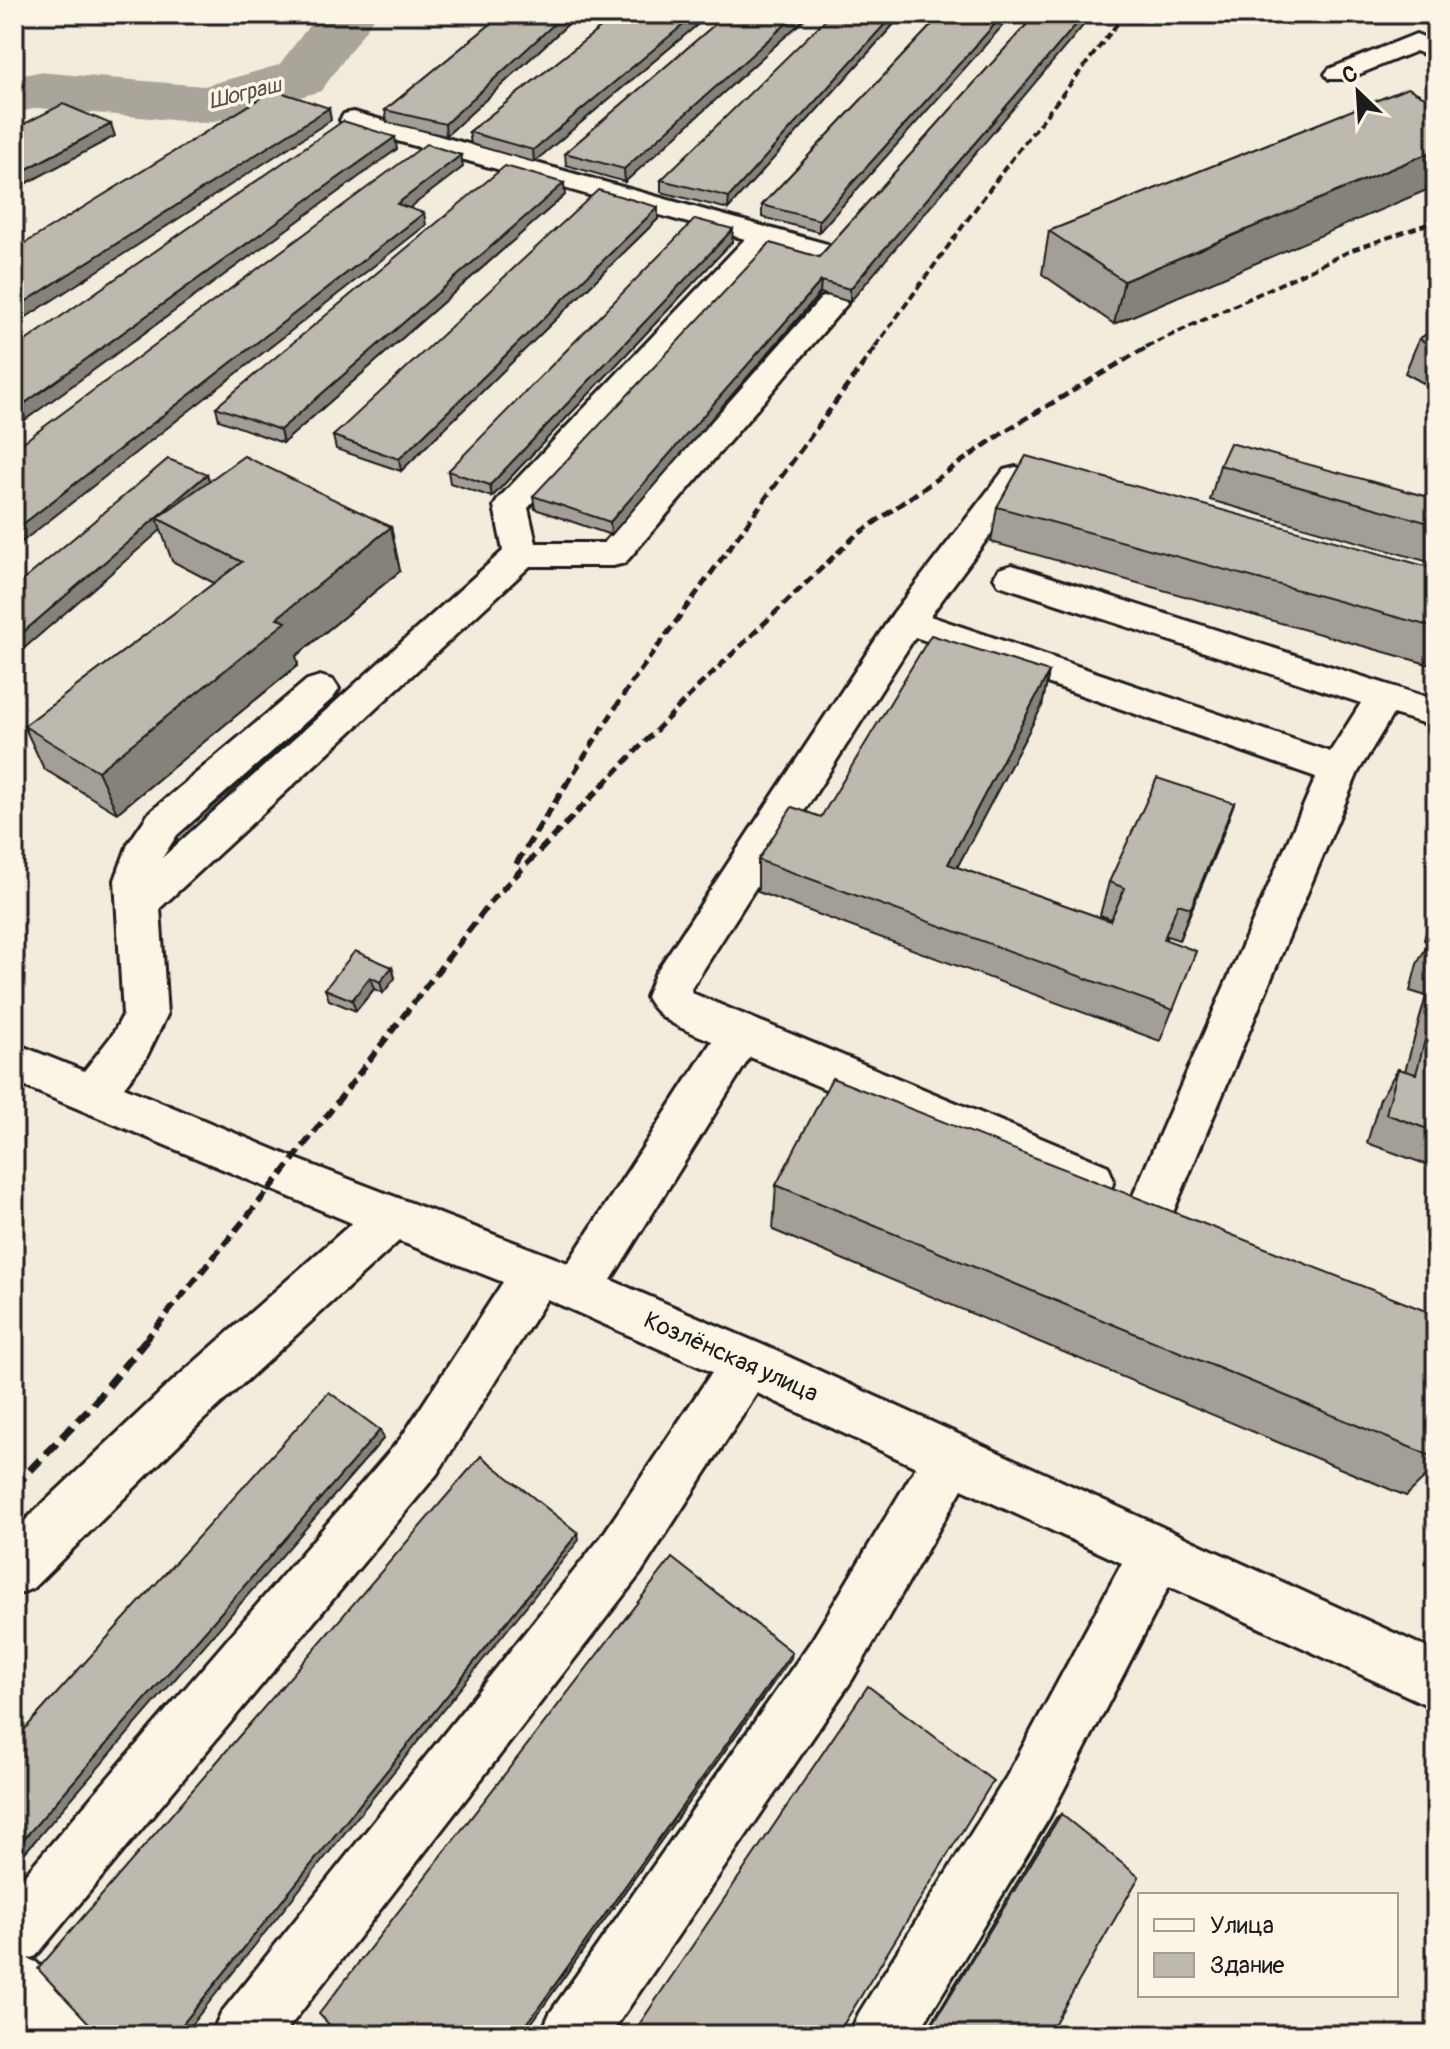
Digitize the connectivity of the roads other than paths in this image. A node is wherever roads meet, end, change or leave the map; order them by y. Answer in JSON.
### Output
{"nodes":[{"id":1,"x":1436,"y":51,"type":"edge"},
{"id":2,"x":1338,"y":74,"type":"dead end"},
{"id":3,"x":353,"y":120,"type":"edge"},
{"id":4,"x":764,"y":236,"type":"junction"},
{"id":5,"x":817,"y":250,"type":"dead end"},
{"id":6,"x":832,"y":304,"type":"dead end"},
{"id":7,"x":1016,"y":477,"type":"edge"},
{"id":8,"x":521,"y":554,"type":"junction"},
{"id":9,"x":1012,"y":577,"type":"dead end"},
{"id":10,"x":907,"y":621,"type":"junction"},
{"id":11,"x":320,"y":689,"type":"dead end"},
{"id":12,"x":1384,"y":697,"type":"junction"},
{"id":13,"x":1436,"y":714,"type":"edge"},
{"id":14,"x":1339,"y":770,"type":"junction"},
{"id":15,"x":139,"y":903,"type":"junction"},
{"id":16,"x":741,"y":1034,"type":"junction"},
{"id":17,"x":14,"y":1062,"type":"edge"},
{"id":18,"x":92,"y":1094,"type":"junction"},
{"id":19,"x":1152,"y":1207,"type":"junction"},
{"id":20,"x":391,"y":1218,"type":"junction"},
{"id":21,"x":1195,"y":1224,"type":"edge"},
{"id":22,"x":557,"y":1281,"type":"junction"},
{"id":23,"x":747,"y":1363,"type":"junction"},
{"id":24,"x":950,"y":1459,"type":"junction"},
{"id":25,"x":1156,"y":1555,"type":"junction"},
{"id":26,"x":14,"y":1569,"type":"edge"},
{"id":27,"x":1436,"y":1681,"type":"edge"},
{"id":28,"x":14,"y":1934,"type":"edge"},
{"id":29,"x":14,"y":1984,"type":"edge"},
{"id":30,"x":266,"y":2026,"type":"edge"},
{"id":31,"x":65,"y":2035,"type":"edge"},
{"id":32,"x":572,"y":2035,"type":"edge"},
{"id":33,"x":881,"y":2035,"type":"edge"}],
"edges":[{"from":1,"to":2,"type":"street"},
{"from":3,"to":4,"type":"street"},
{"from":4,"to":5,"type":"street"},
{"from":4,"to":8,"type":"street"},
{"from":6,"to":8,"type":"street"},
{"from":7,"to":10,"type":"street"},
{"from":8,"to":15,"type":"street"},
{"from":9,"to":12,"type":"street"},
{"from":10,"to":14,"type":"street"},
{"from":10,"to":16,"type":"street"},
{"from":11,"to":15,"type":"street"},
{"from":12,"to":13,"type":"street"},
{"from":12,"to":14,"type":"street"},
{"from":14,"to":19,"type":"street"},
{"from":15,"to":18,"type":"street"},
{"from":16,"to":19,"type":"street"},
{"from":16,"to":22,"type":"street"},
{"from":17,"to":18,"type":"street","name":"Козлёнская улица"},
{"from":18,"to":20,"type":"street","name":"Козлёнская улица"},
{"from":19,"to":21,"type":"street"},
{"from":20,"to":22,"type":"street","name":"Козлёнская улица"},
{"from":20,"to":26,"type":"street"},
{"from":22,"to":23,"type":"street","name":"Козлёнская улица"},
{"from":22,"to":28,"type":"street"},
{"from":23,"to":24,"type":"street","name":"Козлёнская улица"},
{"from":23,"to":30,"type":"street"},
{"from":24,"to":25,"type":"street","name":"Козлёнская улица"},
{"from":24,"to":32,"type":"street"},
{"from":25,"to":27,"type":"street","name":"Козлёнская улица"},
{"from":25,"to":33,"type":"street"},
{"from":29,"to":31,"type":"street"}]}
